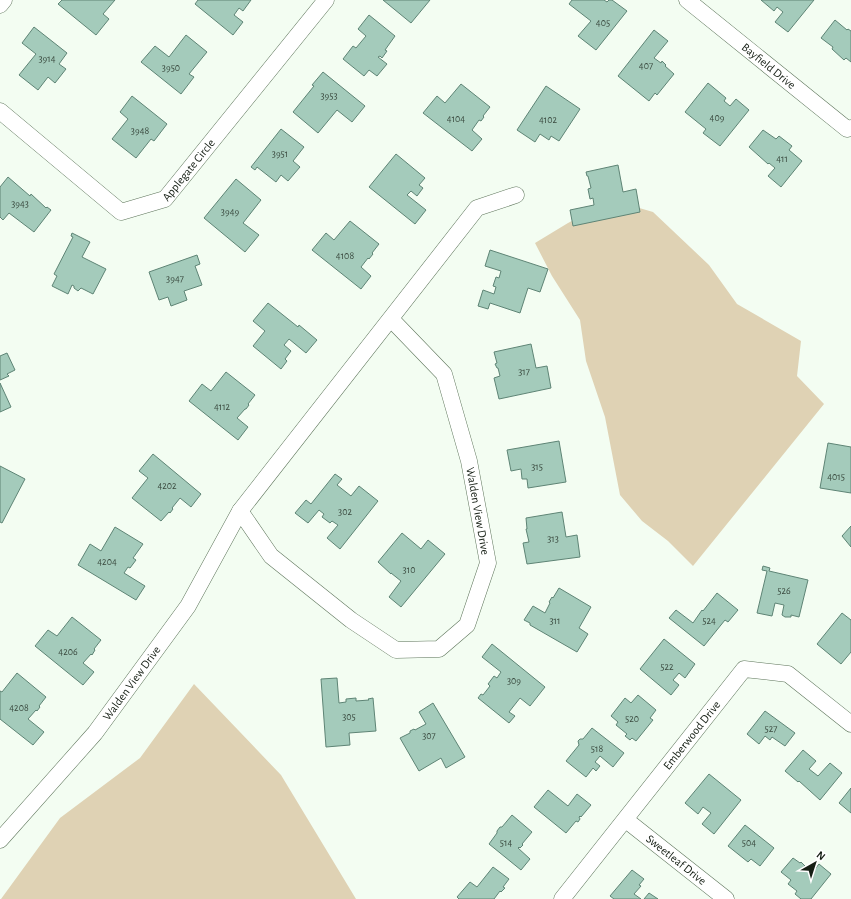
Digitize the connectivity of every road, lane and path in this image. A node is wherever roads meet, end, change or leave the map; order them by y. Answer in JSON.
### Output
{"nodes":[{"id":1,"x":4,"y":0,"type":"edge"},
{"id":2,"x":326,"y":0,"type":"edge"},
{"id":3,"x":687,"y":0,"type":"edge"},
{"id":4,"x":0,"y":5,"type":"edge"},
{"id":5,"x":0,"y":111,"type":"edge"},
{"id":6,"x":851,"y":128,"type":"edge"},
{"id":7,"x":516,"y":195,"type":"dead end"},
{"id":8,"x":391,"y":319,"type":"junction"},
{"id":9,"x":240,"y":511,"type":"junction"},
{"id":10,"x":851,"y":724,"type":"edge"},
{"id":11,"x":626,"y":820,"type":"junction"},
{"id":12,"x":0,"y":840,"type":"edge"},
{"id":13,"x":562,"y":899,"type":"edge"},
{"id":14,"x":726,"y":899,"type":"edge"}],
"edges":[{"from":1,"to":4,"type":"street"},
{"from":2,"to":5,"type":"street","name":"Applegate Circle"},
{"from":3,"to":6,"type":"street","name":"Bayfield Drive"},
{"from":7,"to":8,"type":"street","name":"Walden View Drive"},
{"from":8,"to":9,"type":"street","name":"Walden View Drive"},
{"from":8,"to":9,"type":"street","name":"Walden View Drive"},
{"from":9,"to":12,"type":"street","name":"Walden View Drive"},
{"from":10,"to":11,"type":"street","name":"Emberwood Drive"},
{"from":11,"to":13,"type":"street","name":"Emberwood Drive"},
{"from":11,"to":14,"type":"street","name":"Sweetleaf Drive"}]}
